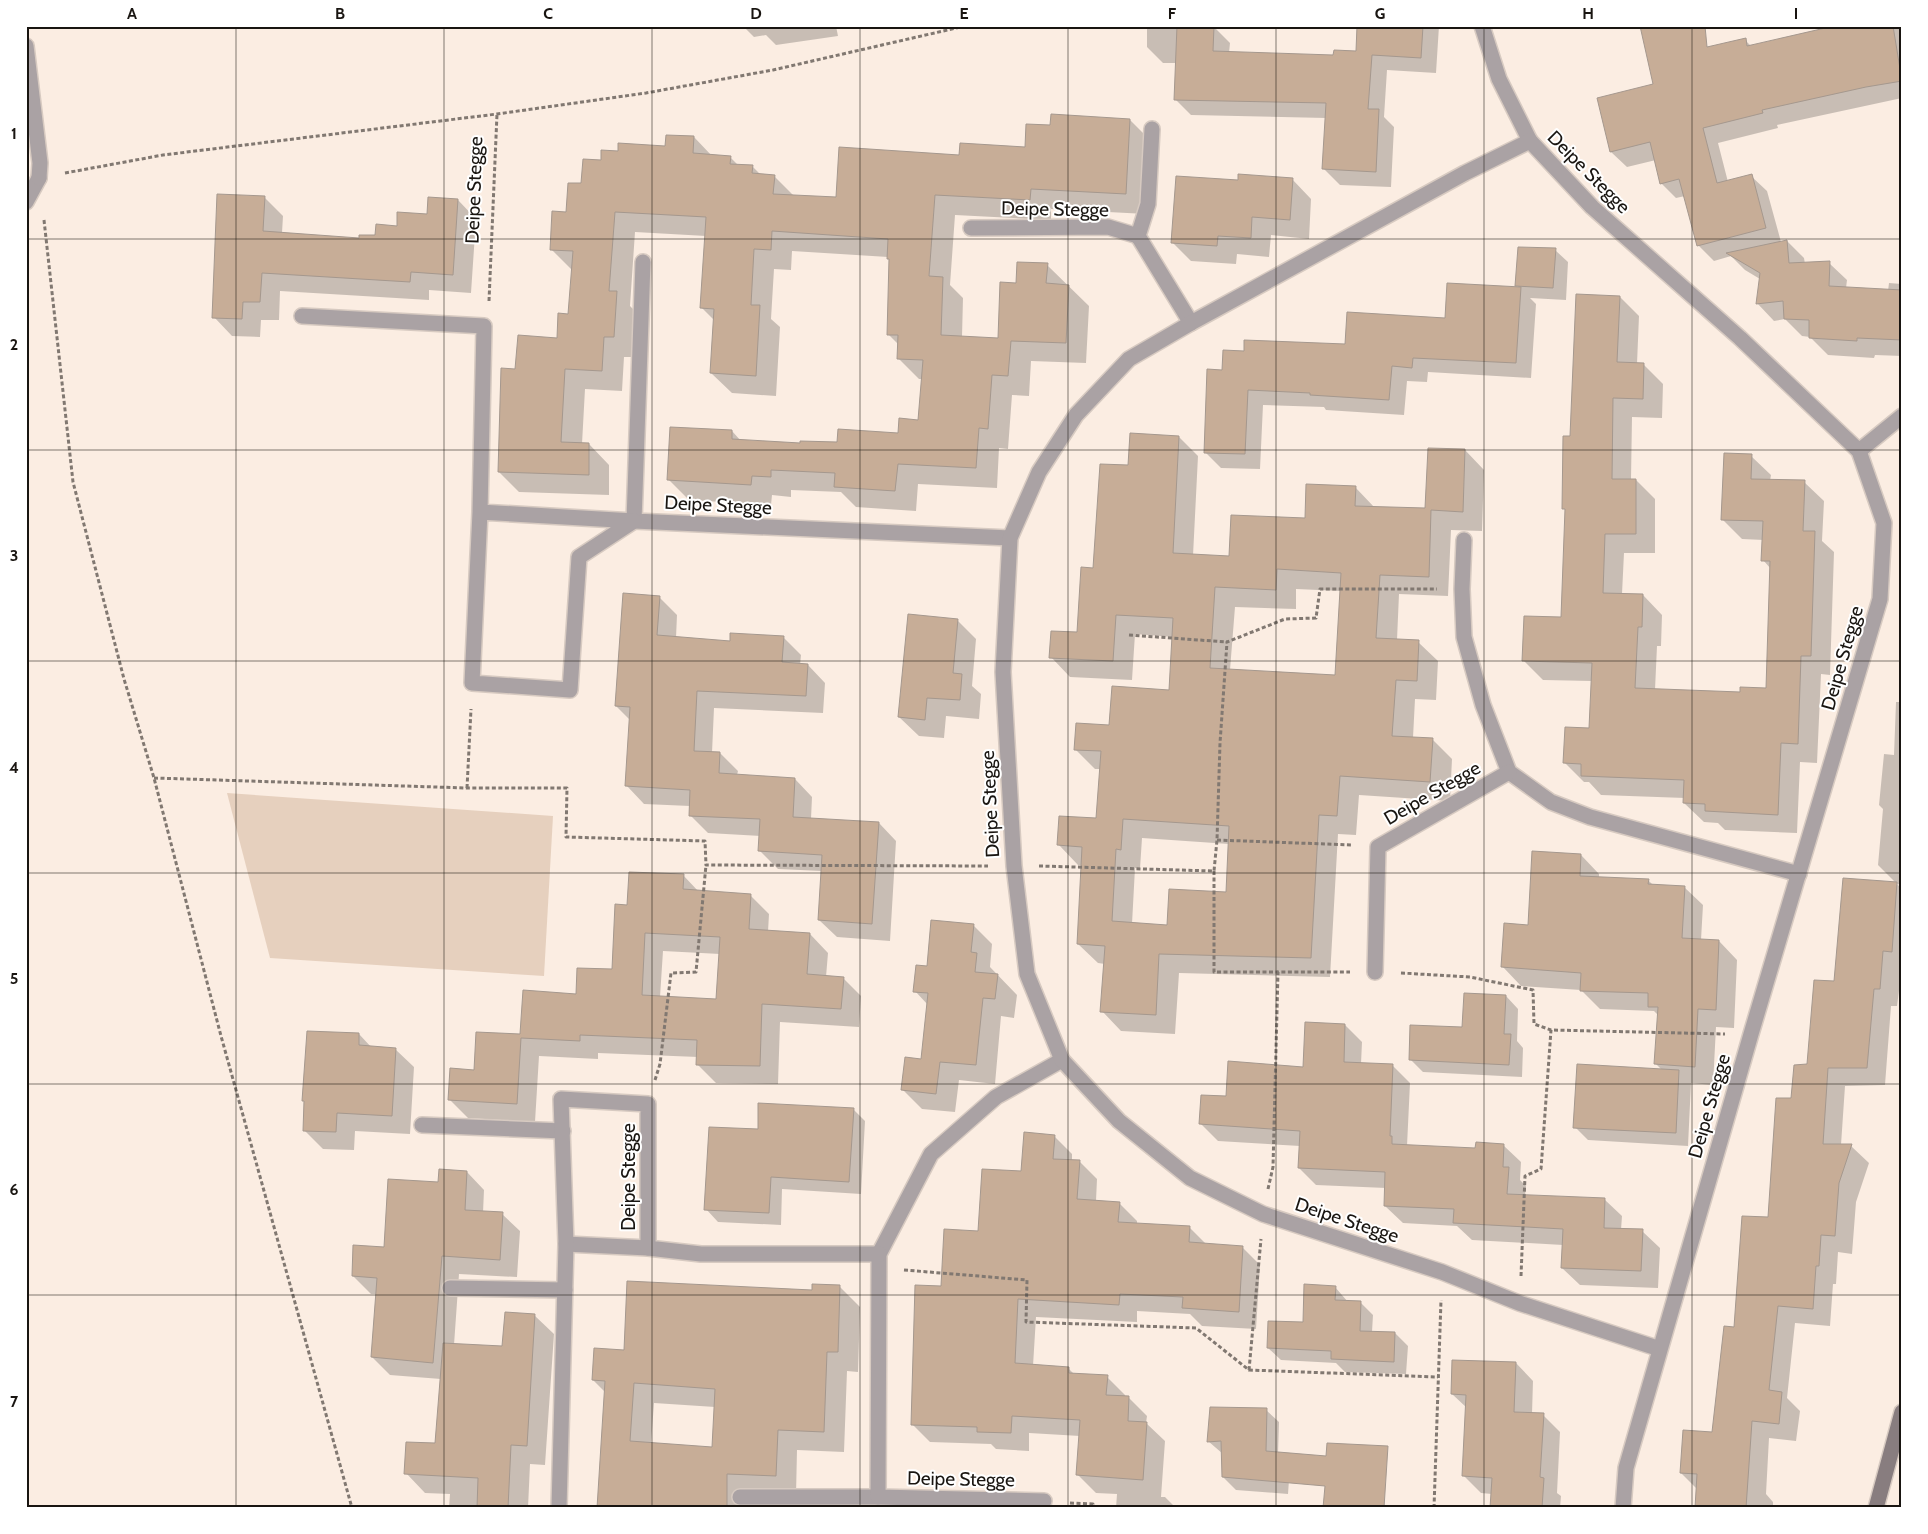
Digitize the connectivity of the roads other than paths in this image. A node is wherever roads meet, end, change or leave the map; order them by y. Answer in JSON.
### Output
{"nodes":[{"id":1,"x":1482,"y":26,"type":"edge"},
{"id":2,"x":26,"y":46,"type":"edge"},
{"id":3,"x":1152,"y":129,"type":"dead end"},
{"id":4,"x":1530,"y":141,"type":"junction"},
{"id":5,"x":26,"y":202,"type":"edge"},
{"id":6,"x":971,"y":228,"type":"dead end"},
{"id":7,"x":1138,"y":236,"type":"junction"},
{"id":8,"x":643,"y":262,"type":"dead end"},
{"id":9,"x":302,"y":316,"type":"dead end"},
{"id":10,"x":1191,"y":323,"type":"junction"},
{"id":11,"x":1902,"y":416,"type":"edge"},
{"id":12,"x":1858,"y":451,"type":"junction"},
{"id":13,"x":480,"y":512,"type":"junction"},
{"id":14,"x":634,"y":521,"type":"junction"},
{"id":15,"x":1010,"y":538,"type":"junction"},
{"id":16,"x":1464,"y":540,"type":"dead end"},
{"id":17,"x":1509,"y":772,"type":"junction"},
{"id":18,"x":1799,"y":874,"type":"junction"},
{"id":19,"x":1375,"y":972,"type":"road end"},
{"id":20,"x":1062,"y":1060,"type":"junction"},
{"id":21,"x":422,"y":1125,"type":"dead end"},
{"id":22,"x":563,"y":1131,"type":"junction"},
{"id":23,"x":566,"y":1244,"type":"junction"},
{"id":24,"x":648,"y":1248,"type":"junction"},
{"id":25,"x":879,"y":1254,"type":"junction"},
{"id":26,"x":450,"y":1288,"type":"dead end"},
{"id":27,"x":565,"y":1290,"type":"junction"},
{"id":28,"x":1660,"y":1349,"type":"junction"},
{"id":29,"x":1902,"y":1412,"type":"edge"},
{"id":30,"x":740,"y":1497,"type":"dead end"},
{"id":31,"x":878,"y":1497,"type":"junction"},
{"id":32,"x":1044,"y":1501,"type":"dead end"},
{"id":33,"x":559,"y":1508,"type":"edge"},
{"id":34,"x":1623,"y":1508,"type":"edge"},
{"id":35,"x":1876,"y":1508,"type":"edge"}],
"edges":[{"from":1,"to":4,"type":"street"},
{"from":2,"to":5,"type":"street"},
{"from":3,"to":7,"type":"street"},
{"from":4,"to":10,"type":"street","name":"Deipe Stegge"},
{"from":4,"to":12,"type":"street","name":"Deipe Stegge"},
{"from":6,"to":7,"type":"street","name":"Deipe Stegge"},
{"from":7,"to":10,"type":"street"},
{"from":8,"to":14,"type":"street"},
{"from":9,"to":13,"type":"street"},
{"from":10,"to":15,"type":"street","name":"Deipe Stegge"},
{"from":11,"to":12,"type":"street"},
{"from":12,"to":18,"type":"street","name":"Deipe Stegge"},
{"from":13,"to":14,"type":"street","name":"Deipe Stegge"},
{"from":13,"to":14,"type":"street"},
{"from":14,"to":15,"type":"street","name":"Deipe Stegge"},
{"from":15,"to":20,"type":"street","name":"Deipe Stegge"},
{"from":16,"to":17,"type":"street","name":"Deipe Stegge"},
{"from":17,"to":18,"type":"street","name":"Deipe Stegge"},
{"from":17,"to":19,"type":"street","name":"Deipe Stegge"},
{"from":18,"to":28,"type":"street","name":"Deipe Stegge"},
{"from":20,"to":25,"type":"street"},
{"from":20,"to":28,"type":"street","name":"Deipe Stegge"},
{"from":21,"to":22,"type":"street"},
{"from":22,"to":23,"type":"street","name":"Deipe Stegge"},
{"from":22,"to":24,"type":"street","name":"Deipe Stegge"},
{"from":23,"to":24,"type":"street","name":"Deipe Stegge"},
{"from":23,"to":27,"type":"street","name":"Deipe Stegge"},
{"from":24,"to":25,"type":"street","name":"Deipe Stegge"},
{"from":25,"to":31,"type":"street"},
{"from":26,"to":27,"type":"street"},
{"from":27,"to":33,"type":"street","name":"Deipe Stegge"},
{"from":28,"to":34,"type":"street","name":"Deipe Stegge"},
{"from":29,"to":35,"type":"main road"},
{"from":30,"to":31,"type":"street","name":"Deipe Stegge"},
{"from":31,"to":32,"type":"street","name":"Deipe Stegge"}]}
